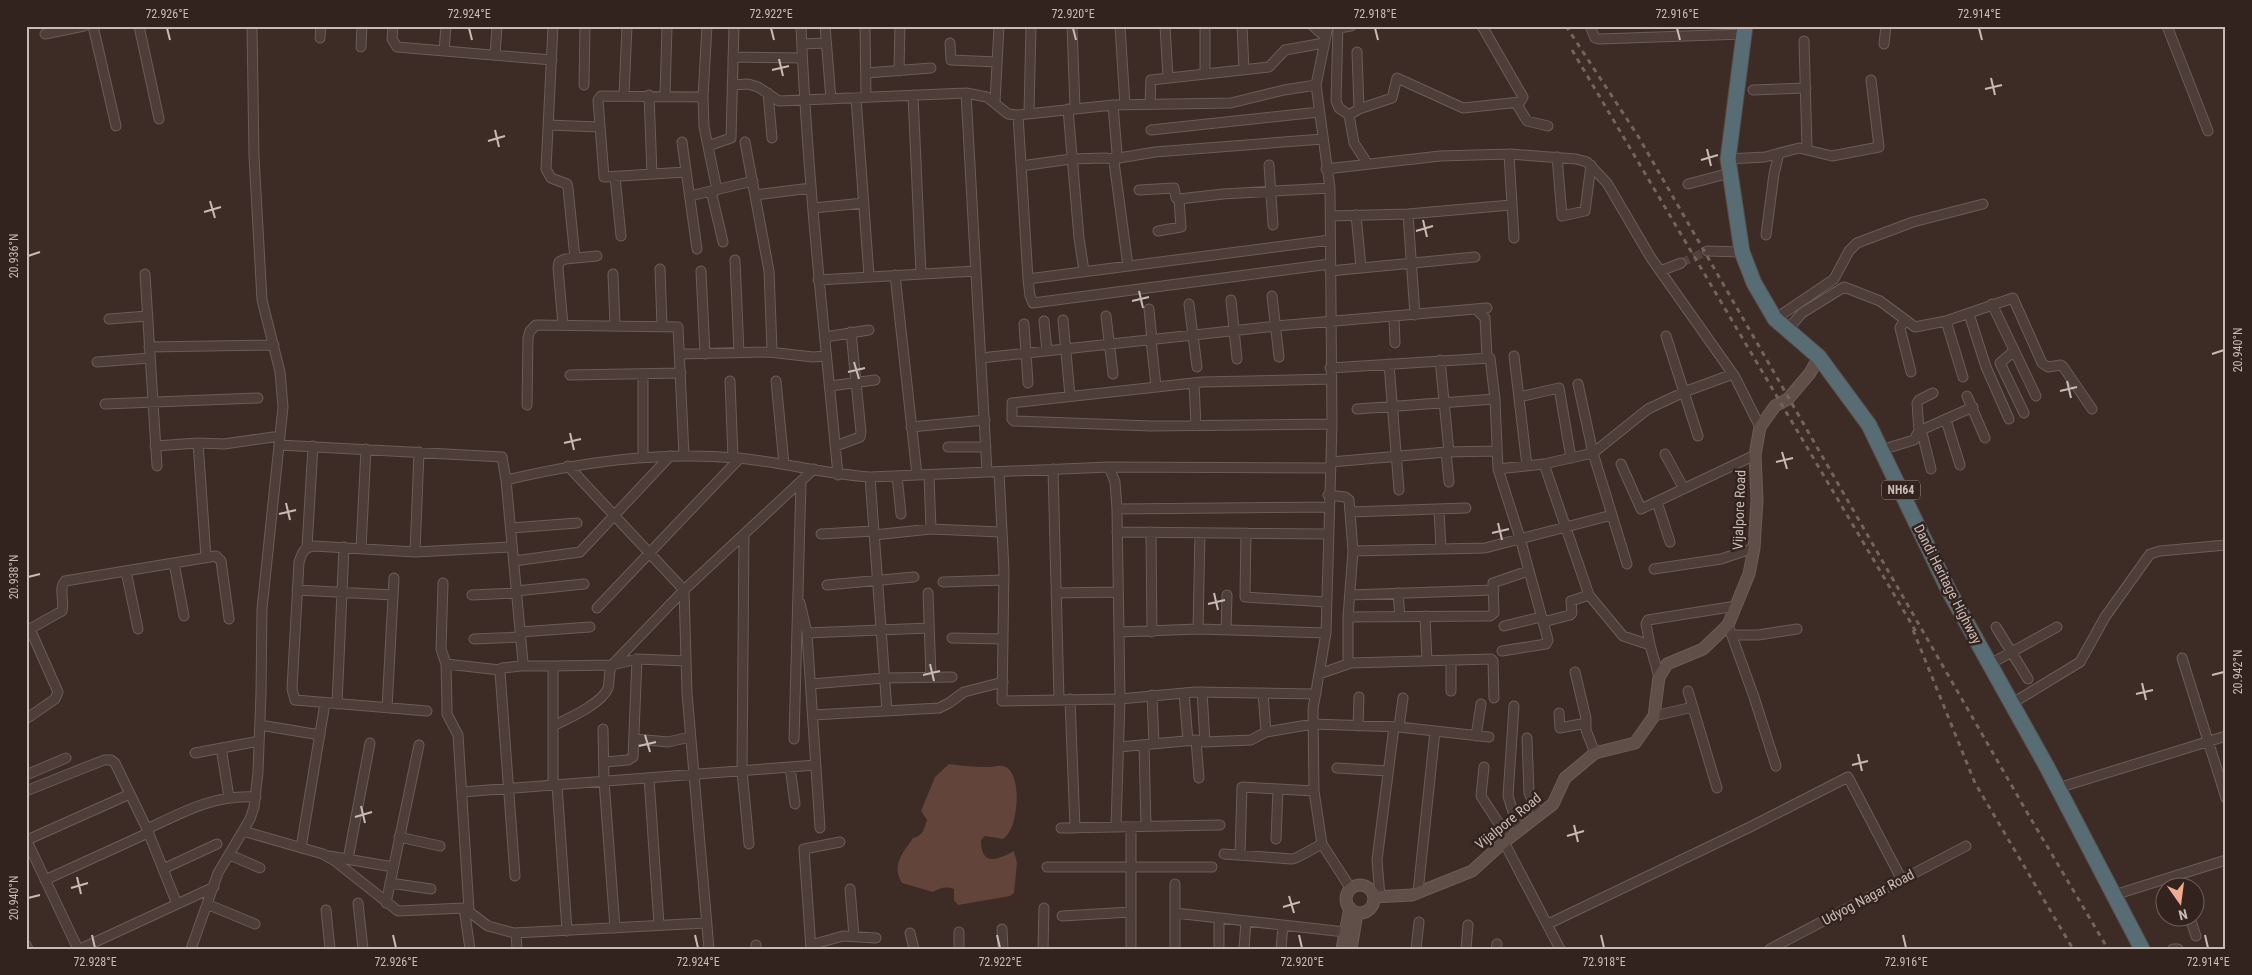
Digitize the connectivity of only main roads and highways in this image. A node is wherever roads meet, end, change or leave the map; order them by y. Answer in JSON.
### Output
{"nodes":[{"id":1,"x":1744,"y":30,"type":"edge"},
{"id":2,"x":1819,"y":357,"type":"junction"},
{"id":3,"x":1377,"y":897,"type":"junction"},
{"id":4,"x":1353,"y":910,"type":"junction"},
{"id":5,"x":1342,"y":949,"type":"edge"},
{"id":6,"x":1351,"y":949,"type":"edge"},
{"id":7,"x":2142,"y":949,"type":"edge"}],
"edges":[{"from":1,"to":2,"type":"highway","name":"Dandi Heritage Highway","number":"NH64"},
{"from":2,"to":3,"type":"main road","name":"Vijalpore Road"},
{"from":2,"to":7,"type":"highway","name":"Dandi Heritage Highway","number":"NH64"},
{"from":3,"to":4,"type":"main road"},
{"from":3,"to":4,"type":"main road"},
{"from":4,"to":5,"type":"main road"},
{"from":4,"to":6,"type":"main road"}]}
